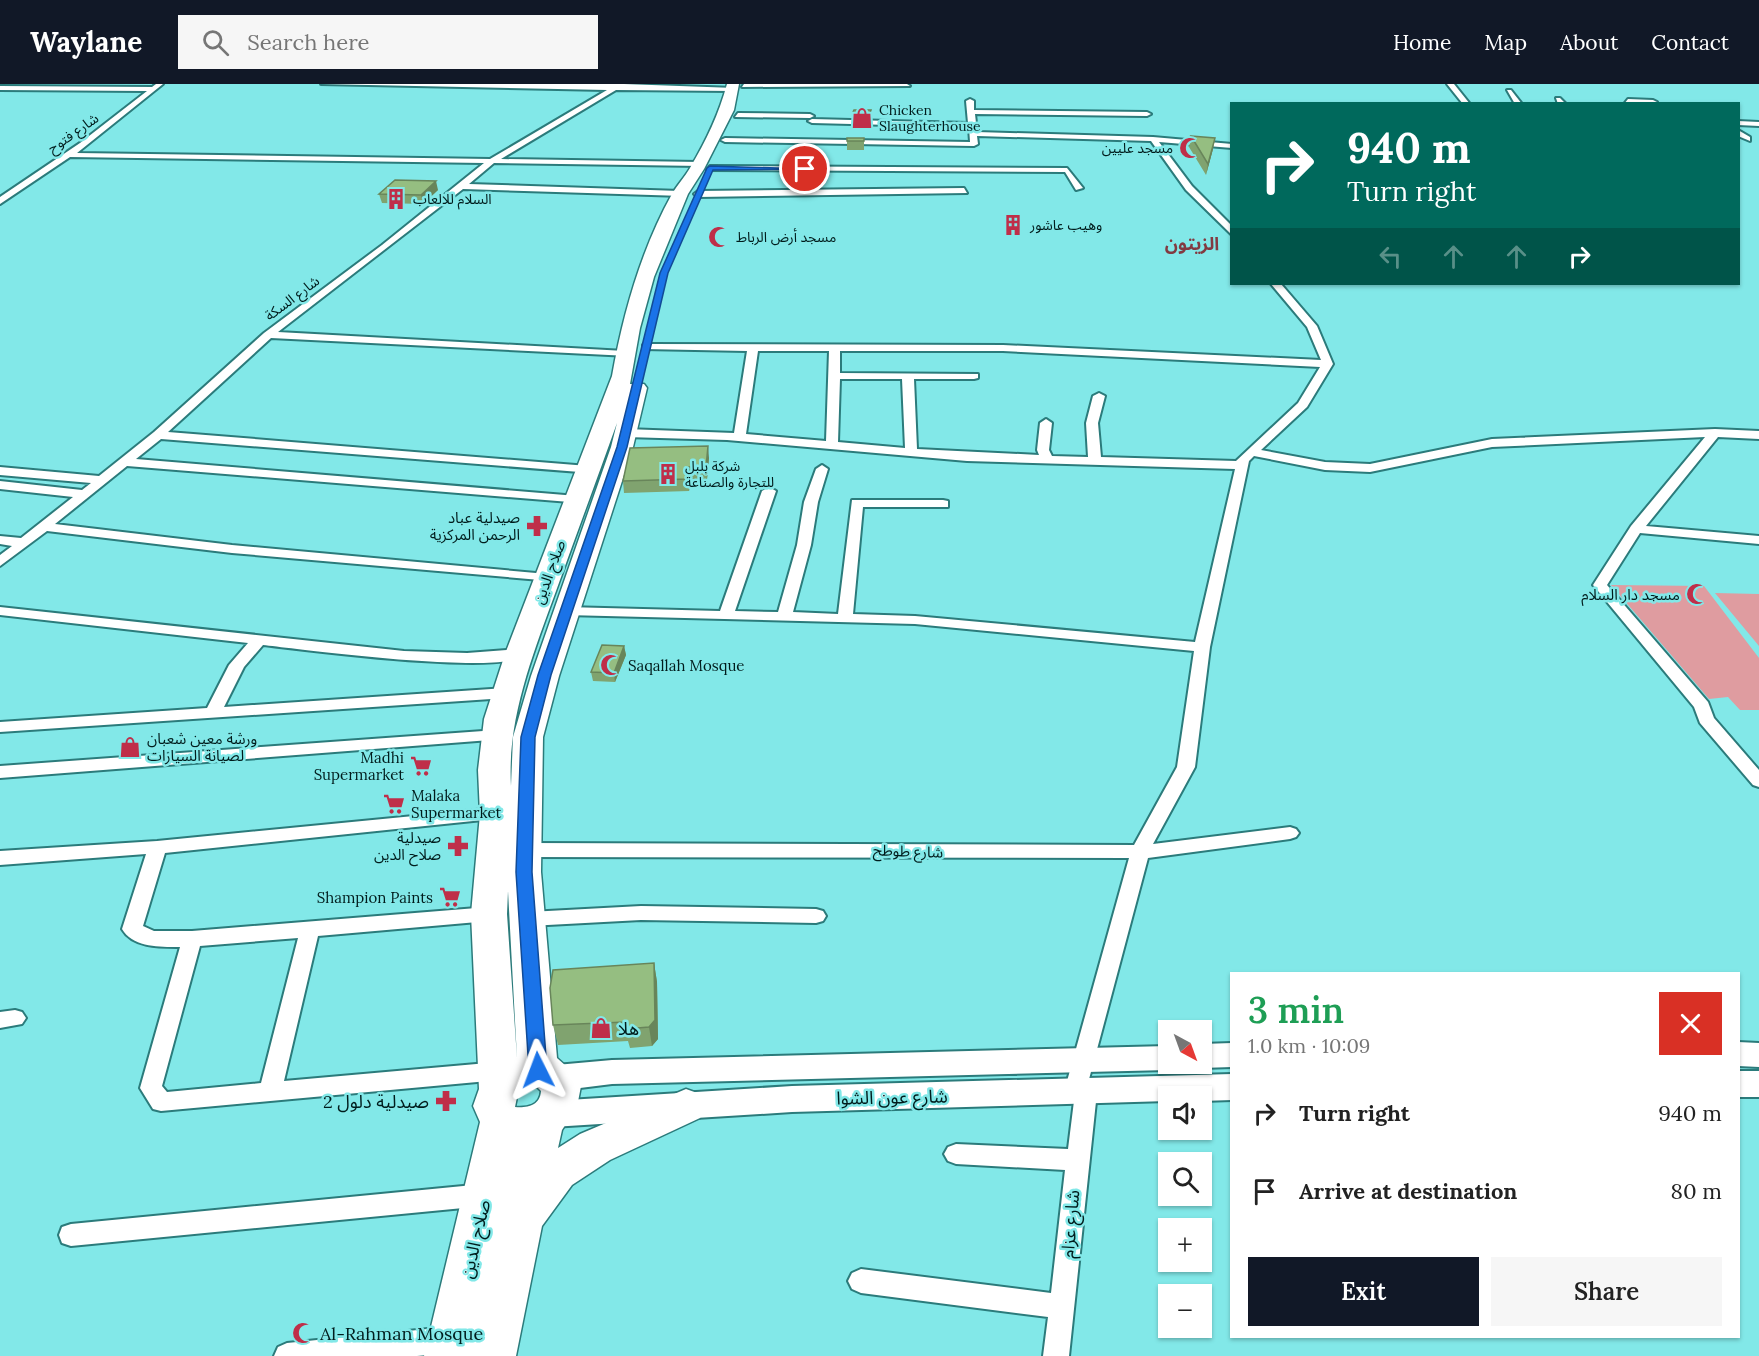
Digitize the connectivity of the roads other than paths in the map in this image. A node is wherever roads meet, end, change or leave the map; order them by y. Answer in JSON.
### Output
{"nodes":[{"id":1,"x":324,"y":84,"type":"edge"},
{"id":2,"x":1450,"y":84,"type":"edge"},
{"id":3,"x":617,"y":86,"type":"edge"},
{"id":4,"x":738,"y":86,"type":"edge"},
{"id":5,"x":157,"y":87,"type":"edge"},
{"id":6,"x":0,"y":88,"type":"edge"},
{"id":7,"x":907,"y":88,"type":"edge"},
{"id":8,"x":1509,"y":91,"type":"dead end"},
{"id":9,"x":970,"y":101,"type":"dead end"},
{"id":10,"x":1465,"y":102,"type":"edge"},
{"id":11,"x":1517,"y":102,"type":"edge"},
{"id":12,"x":1628,"y":102,"type":"edge"},
{"id":13,"x":1653,"y":102,"type":"dead end"},
{"id":14,"x":971,"y":112,"type":"junction"},
{"id":15,"x":1147,"y":114,"type":"dead end"},
{"id":16,"x":738,"y":115,"type":"junction"},
{"id":17,"x":1740,"y":123,"type":"edge"},
{"id":18,"x":1759,"y":124,"type":"edge"},
{"id":19,"x":972,"y":125,"type":"junction"},
{"id":20,"x":973,"y":134,"type":"junction"},
{"id":21,"x":1740,"y":134,"type":"edge"},
{"id":22,"x":1153,"y":139,"type":"junction"},
{"id":23,"x":1747,"y":139,"type":"dead end"},
{"id":24,"x":725,"y":140,"type":"junction"},
{"id":25,"x":1230,"y":146,"type":"edge"},
{"id":26,"x":67,"y":155,"type":"junction"},
{"id":27,"x":492,"y":161,"type":"junction"},
{"id":28,"x":704,"y":166,"type":"junction"},
{"id":29,"x":463,"y":186,"type":"junction"},
{"id":30,"x":1079,"y":188,"type":"dead end"},
{"id":31,"x":964,"y":191,"type":"dead end"},
{"id":32,"x":689,"y":194,"type":"junction"},
{"id":33,"x":0,"y":201,"type":"edge"},
{"id":34,"x":1230,"y":230,"type":"edge"},
{"id":35,"x":1277,"y":285,"type":"edge"},
{"id":36,"x":268,"y":336,"type":"junction"},
{"id":37,"x":753,"y":347,"type":"junction"},
{"id":38,"x":835,"y":347,"type":"junction"},
{"id":39,"x":636,"y":350,"type":"junction"},
{"id":40,"x":1327,"y":364,"type":"junction"},
{"id":41,"x":834,"y":376,"type":"junction"},
{"id":42,"x":908,"y":376,"type":"junction"},
{"id":43,"x":974,"y":376,"type":"dead end"},
{"id":44,"x":1099,"y":396,"type":"dead end"},
{"id":45,"x":1046,"y":423,"type":"dead end"},
{"id":46,"x":626,"y":433,"type":"junction"},
{"id":47,"x":1715,"y":433,"type":"junction"},
{"id":48,"x":158,"y":435,"type":"junction"},
{"id":49,"x":1759,"y":435,"type":"edge"},
{"id":50,"x":739,"y":436,"type":"junction"},
{"id":51,"x":832,"y":444,"type":"junction"},
{"id":52,"x":911,"y":452,"type":"junction"},
{"id":53,"x":1252,"y":452,"type":"junction"},
{"id":54,"x":1048,"y":460,"type":"junction"},
{"id":55,"x":1095,"y":461,"type":"junction"},
{"id":56,"x":124,"y":462,"type":"junction"},
{"id":57,"x":1241,"y":465,"type":"junction"},
{"id":58,"x":822,"y":469,"type":"dead end"},
{"id":59,"x":588,"y":470,"type":"junction"},
{"id":60,"x":0,"y":471,"type":"edge"},
{"id":61,"x":103,"y":480,"type":"junction"},
{"id":62,"x":0,"y":485,"type":"edge"},
{"id":63,"x":769,"y":491,"type":"dead end"},
{"id":64,"x":85,"y":494,"type":"junction"},
{"id":65,"x":577,"y":500,"type":"junction"},
{"id":66,"x":943,"y":504,"type":"dead end"},
{"id":67,"x":45,"y":527,"type":"junction"},
{"id":68,"x":1636,"y":529,"type":"junction"},
{"id":69,"x":0,"y":540,"type":"edge"},
{"id":70,"x":1759,"y":540,"type":"edge"},
{"id":71,"x":24,"y":543,"type":"junction"},
{"id":72,"x":0,"y":562,"type":"edge"},
{"id":73,"x":547,"y":578,"type":"junction"},
{"id":74,"x":0,"y":611,"type":"edge"},
{"id":75,"x":566,"y":611,"type":"junction"},
{"id":76,"x":726,"y":615,"type":"junction"},
{"id":77,"x":784,"y":617,"type":"junction"},
{"id":78,"x":845,"y":618,"type":"junction"},
{"id":79,"x":259,"y":640,"type":"junction"},
{"id":80,"x":1202,"y":647,"type":"junction"},
{"id":81,"x":519,"y":654,"type":"junction"},
{"id":82,"x":506,"y":693,"type":"junction"},
{"id":83,"x":213,"y":713,"type":"junction"},
{"id":84,"x":0,"y":726,"type":"edge"},
{"id":85,"x":497,"y":735,"type":"junction"},
{"id":86,"x":0,"y":772,"type":"edge"},
{"id":87,"x":1759,"y":781,"type":"edge"},
{"id":88,"x":496,"y":814,"type":"junction"},
{"id":89,"x":1290,"y":833,"type":"dead end"},
{"id":90,"x":157,"y":846,"type":"junction"},
{"id":91,"x":525,"y":850,"type":"junction"},
{"id":92,"x":1140,"y":852,"type":"junction"},
{"id":93,"x":0,"y":858,"type":"edge"},
{"id":94,"x":489,"y":914,"type":"junction"},
{"id":95,"x":816,"y":916,"type":"dead end"},
{"id":96,"x":529,"y":919,"type":"junction"},
{"id":97,"x":310,"y":927,"type":"junction"},
{"id":98,"x":192,"y":939,"type":"junction"},
{"id":99,"x":1740,"y":1054,"type":"edge"},
{"id":100,"x":1230,"y":1055,"type":"edge"},
{"id":101,"x":1759,"y":1055,"type":"edge"},
{"id":102,"x":1212,"y":1056,"type":"edge"},
{"id":103,"x":1158,"y":1058,"type":"edge"},
{"id":104,"x":1084,"y":1061,"type":"junction"},
{"id":105,"x":1740,"y":1084,"type":"edge"},
{"id":106,"x":1759,"y":1084,"type":"edge"},
{"id":107,"x":1230,"y":1087,"type":"edge"},
{"id":108,"x":270,"y":1092,"type":"junction"},
{"id":109,"x":1080,"y":1092,"type":"junction"},
{"id":110,"x":527,"y":1095,"type":"junction"},
{"id":111,"x":686,"y":1106,"type":"junction"},
{"id":112,"x":956,"y":1154,"type":"dead end"},
{"id":113,"x":1076,"y":1160,"type":"junction"},
{"id":114,"x":485,"y":1195,"type":"junction"},
{"id":115,"x":521,"y":1219,"type":"junction"},
{"id":116,"x":71,"y":1235,"type":"dead end"},
{"id":117,"x":861,"y":1281,"type":"dead end"},
{"id":118,"x":1062,"y":1307,"type":"junction"},
{"id":119,"x":450,"y":1348,"type":"edge"},
{"id":120,"x":287,"y":1356,"type":"edge"},
{"id":121,"x":492,"y":1356,"type":"edge"},
{"id":122,"x":1056,"y":1356,"type":"edge"}],
"edges":[{"from":1,"to":3,"type":"street"},
{"from":2,"to":10,"type":"street"},
{"from":3,"to":4,"type":"street"},
{"from":3,"to":27,"type":"street","name":"شارع السكة"},
{"from":4,"to":7,"type":"street"},
{"from":4,"to":16,"type":"highway","name":"صلاح الدين"},
{"from":4,"to":28,"type":"highway","name":"صلاح الدين"},
{"from":5,"to":6,"type":"street"},
{"from":5,"to":26,"type":"street","name":"شارع فتوح"},
{"from":8,"to":11,"type":"street"},
{"from":9,"to":14,"type":"street"},
{"from":12,"to":13,"type":"street"},
{"from":14,"to":15,"type":"street"},
{"from":14,"to":19,"type":"street"},
{"from":16,"to":19,"type":"street"},
{"from":16,"to":24,"type":"highway","name":"صلاح الدين"},
{"from":17,"to":18,"type":"street"},
{"from":19,"to":20,"type":"street"},
{"from":20,"to":22,"type":"street"},
{"from":20,"to":24,"type":"street"},
{"from":21,"to":23,"type":"street"},
{"from":22,"to":25,"type":"street"},
{"from":22,"to":34,"type":"street"},
{"from":24,"to":28,"type":"highway","name":"صلاح الدين"},
{"from":26,"to":27,"type":"street"},
{"from":26,"to":33,"type":"street","name":"شارع فتوح"},
{"from":27,"to":28,"type":"street"},
{"from":27,"to":29,"type":"street","name":"شارع السكة"},
{"from":28,"to":30,"type":"street"},
{"from":28,"to":32,"type":"highway","name":"صلاح الدين"},
{"from":29,"to":32,"type":"street"},
{"from":29,"to":36,"type":"street","name":"شارع السكة"},
{"from":31,"to":32,"type":"street"},
{"from":32,"to":39,"type":"highway","name":"صلاح الدين"},
{"from":35,"to":40,"type":"street"},
{"from":36,"to":39,"type":"street"},
{"from":36,"to":48,"type":"street","name":"شارع السكة"},
{"from":37,"to":38,"type":"street"},
{"from":37,"to":39,"type":"street"},
{"from":37,"to":50,"type":"street"},
{"from":38,"to":40,"type":"street"},
{"from":38,"to":41,"type":"street"},
{"from":39,"to":46,"type":"highway","name":"صلاح الدين"},
{"from":39,"to":59,"type":"highway","name":"صلاح الدين"},
{"from":40,"to":53,"type":"street"},
{"from":41,"to":42,"type":"street"},
{"from":41,"to":51,"type":"street"},
{"from":42,"to":43,"type":"street"},
{"from":42,"to":52,"type":"street"},
{"from":44,"to":55,"type":"street"},
{"from":45,"to":54,"type":"street"},
{"from":46,"to":50,"type":"street"},
{"from":46,"to":75,"type":"highway","name":"صلاح الدين"},
{"from":47,"to":49,"type":"street"},
{"from":47,"to":53,"type":"street"},
{"from":47,"to":68,"type":"street"},
{"from":48,"to":56,"type":"street","name":"شارع السكة"},
{"from":48,"to":59,"type":"street"},
{"from":50,"to":51,"type":"street"},
{"from":51,"to":52,"type":"street"},
{"from":52,"to":54,"type":"street"},
{"from":53,"to":57,"type":"street"},
{"from":54,"to":55,"type":"street"},
{"from":55,"to":57,"type":"street"},
{"from":56,"to":61,"type":"street","name":"شارع السكة"},
{"from":56,"to":65,"type":"street"},
{"from":57,"to":80,"type":"street","name":"شارع عزام"},
{"from":58,"to":77,"type":"street"},
{"from":59,"to":65,"type":"highway","name":"صلاح الدين"},
{"from":60,"to":61,"type":"street"},
{"from":61,"to":64,"type":"street","name":"شارع السكة"},
{"from":62,"to":64,"type":"street"},
{"from":63,"to":76,"type":"street"},
{"from":64,"to":67,"type":"street","name":"شارع السكة"},
{"from":65,"to":73,"type":"highway","name":"صلاح الدين"},
{"from":66,"to":78,"type":"street"},
{"from":67,"to":71,"type":"street","name":"شارع السكة"},
{"from":67,"to":73,"type":"street"},
{"from":68,"to":70,"type":"street"},
{"from":68,"to":87,"type":"street"},
{"from":69,"to":71,"type":"street"},
{"from":71,"to":72,"type":"street","name":"شارع السكة"},
{"from":73,"to":81,"type":"highway","name":"صلاح الدين"},
{"from":74,"to":79,"type":"street"},
{"from":75,"to":76,"type":"street"},
{"from":75,"to":91,"type":"highway","name":"صلاح الدين"},
{"from":76,"to":77,"type":"street"},
{"from":77,"to":78,"type":"street"},
{"from":78,"to":80,"type":"street"},
{"from":79,"to":81,"type":"street"},
{"from":79,"to":83,"type":"street"},
{"from":80,"to":92,"type":"street","name":"شارع عزام"},
{"from":81,"to":82,"type":"highway","name":"صلاح الدين"},
{"from":82,"to":83,"type":"street"},
{"from":82,"to":85,"type":"highway","name":"صلاح الدين"},
{"from":83,"to":84,"type":"street"},
{"from":85,"to":86,"type":"street"},
{"from":85,"to":88,"type":"highway","name":"صلاح الدين"},
{"from":88,"to":90,"type":"street"},
{"from":88,"to":94,"type":"highway","name":"صلاح الدين"},
{"from":89,"to":92,"type":"street","name":"شارع طوطح"},
{"from":90,"to":93,"type":"street"},
{"from":90,"to":98,"type":"street"},
{"from":91,"to":92,"type":"street","name":"شارع طوطح"},
{"from":91,"to":96,"type":"highway","name":"صلاح الدين"},
{"from":92,"to":104,"type":"street","name":"شارع عزام"},
{"from":94,"to":97,"type":"street"},
{"from":94,"to":110,"type":"highway","name":"صلاح الدين"},
{"from":95,"to":96,"type":"street"},
{"from":96,"to":110,"type":"highway","name":"صلاح الدين"},
{"from":97,"to":98,"type":"street"},
{"from":97,"to":108,"type":"street"},
{"from":98,"to":108,"type":"street"},
{"from":99,"to":101,"type":"main road"},
{"from":100,"to":102,"type":"main road"},
{"from":103,"to":104,"type":"main road","name":"شارع عون الشوا"},
{"from":104,"to":109,"type":"street","name":"شارع عزام"},
{"from":104,"to":110,"type":"main road","name":"شارع عون الشوا"},
{"from":105,"to":106,"type":"main road"},
{"from":107,"to":109,"type":"main road","name":"شارع عون الشوا"},
{"from":108,"to":110,"type":"street"},
{"from":109,"to":111,"type":"main road","name":"شارع عون الشوا"},
{"from":109,"to":113,"type":"street","name":"شارع عزام"},
{"from":110,"to":111,"type":"main road","name":"شارع عون الشوا"},
{"from":110,"to":114,"type":"highway","name":"صلاح الدين"},
{"from":110,"to":115,"type":"highway","name":"صلاح الدين"},
{"from":111,"to":115,"type":"highway"},
{"from":112,"to":113,"type":"street"},
{"from":113,"to":118,"type":"street","name":"شارع عزام"},
{"from":114,"to":116,"type":"street"},
{"from":114,"to":119,"type":"highway","name":"صلاح الدين"},
{"from":115,"to":121,"type":"highway","name":"صلاح الدين"},
{"from":117,"to":118,"type":"street"},
{"from":118,"to":122,"type":"street","name":"شارع عزام"},
{"from":119,"to":120,"type":"street"}]}
